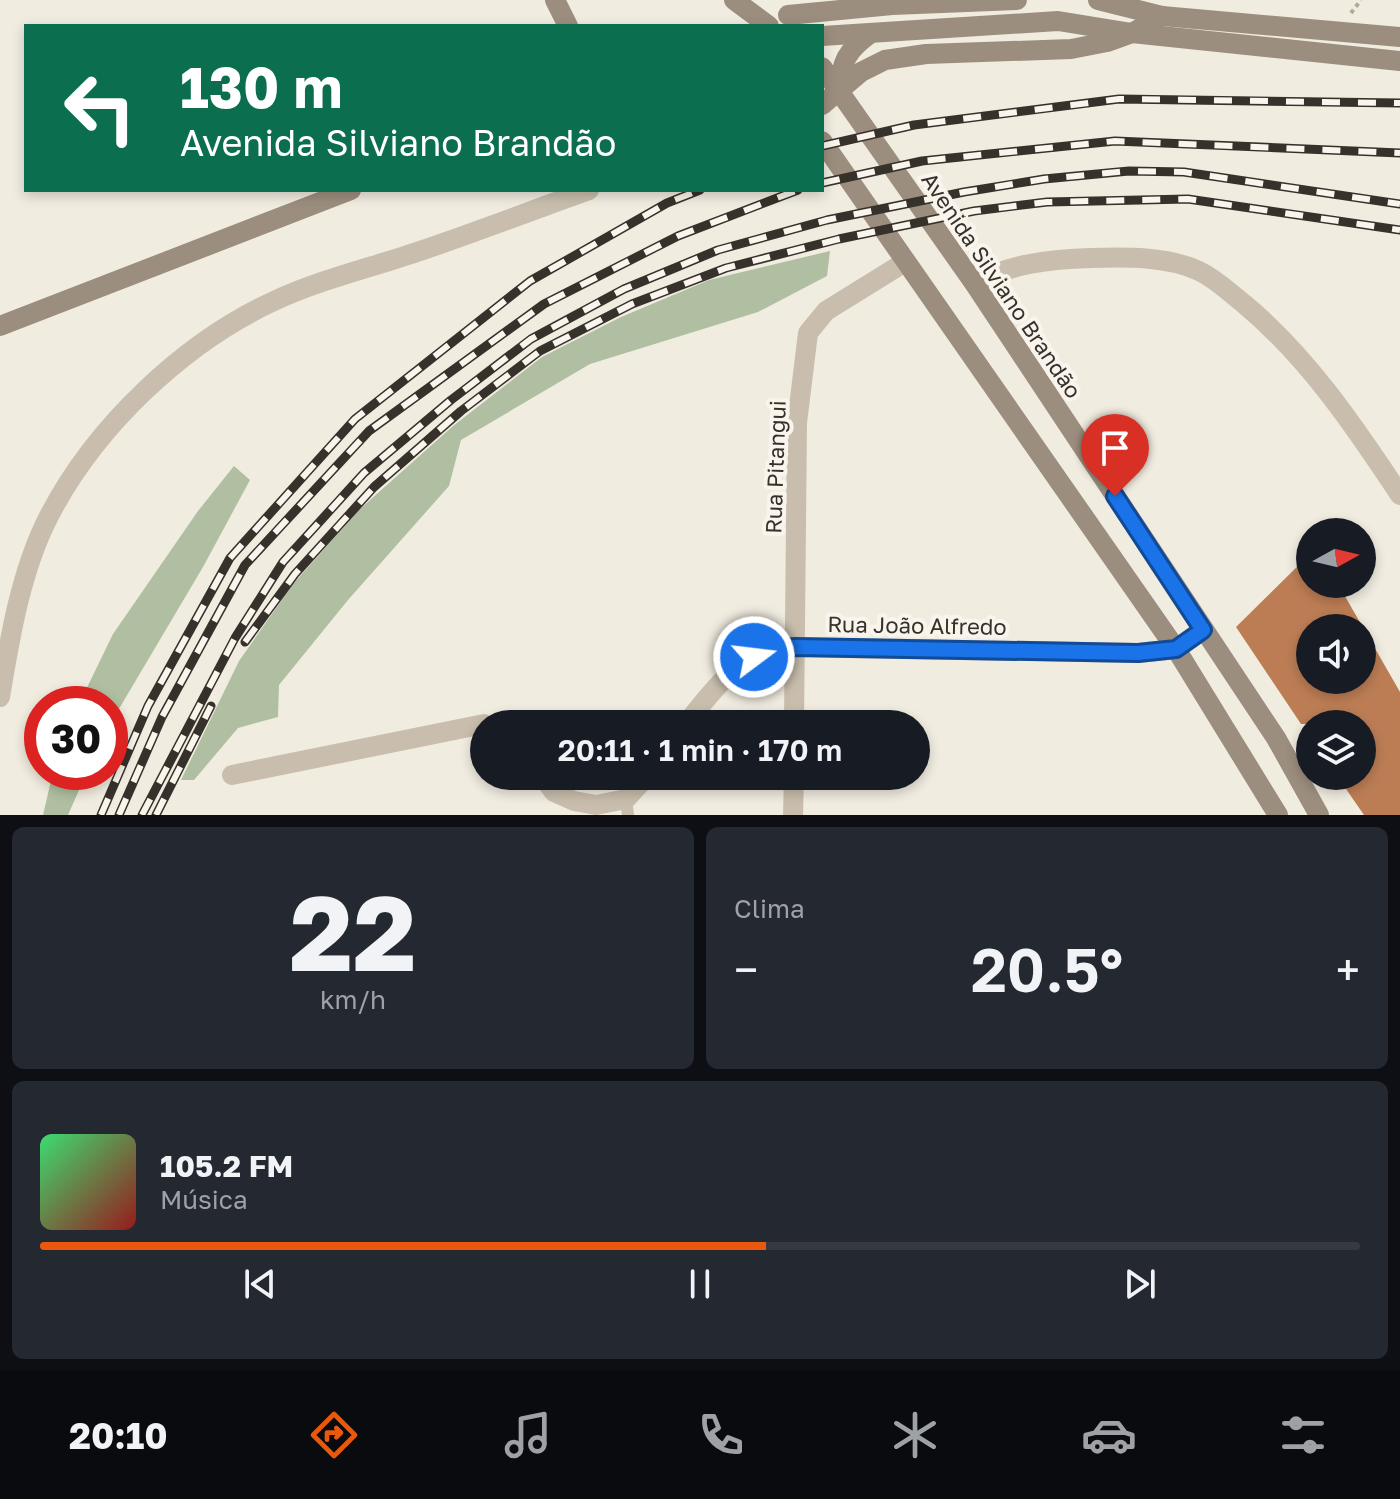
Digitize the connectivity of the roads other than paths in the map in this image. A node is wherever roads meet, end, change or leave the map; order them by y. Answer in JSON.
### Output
{"nodes":[{"id":1,"x":555,"y":0,"type":"edge"},
{"id":2,"x":732,"y":0,"type":"edge"},
{"id":3,"x":1017,"y":0,"type":"edge"},
{"id":4,"x":1086,"y":0,"type":"edge"},
{"id":5,"x":1098,"y":0,"type":"edge"},
{"id":6,"x":950,"y":1,"type":"edge"},
{"id":7,"x":1130,"y":3,"type":"edge"},
{"id":8,"x":788,"y":10,"type":"edge"},
{"id":9,"x":1162,"y":16,"type":"junction"},
{"id":10,"x":567,"y":24,"type":"edge"},
{"id":11,"x":745,"y":24,"type":"edge"},
{"id":12,"x":766,"y":24,"type":"edge"},
{"id":13,"x":1081,"y":24,"type":"junction"},
{"id":14,"x":871,"y":33,"type":"junction"},
{"id":15,"x":1132,"y":33,"type":"junction"},
{"id":16,"x":824,"y":36,"type":"edge"},
{"id":17,"x":1400,"y":37,"type":"edge"},
{"id":18,"x":1071,"y":49,"type":"junction"},
{"id":19,"x":1400,"y":61,"type":"edge"},
{"id":20,"x":824,"y":70,"type":"edge"},
{"id":21,"x":838,"y":91,"type":"junction"},
{"id":22,"x":824,"y":103,"type":"edge"},
{"id":23,"x":824,"y":144,"type":"edge"},
{"id":24,"x":346,"y":192,"type":"edge"},
{"id":25,"x":583,"y":192,"type":"edge"},
{"id":26,"x":905,"y":262,"type":"junction"},
{"id":27,"x":974,"y":283,"type":"junction"},
{"id":28,"x":0,"y":326,"type":"edge"},
{"id":29,"x":1400,"y":495,"type":"edge"},
{"id":30,"x":1203,"y":630,"type":"junction"},
{"id":31,"x":796,"y":647,"type":"junction"},
{"id":32,"x":1176,"y":649,"type":"junction"},
{"id":33,"x":0,"y":697,"type":"edge"},
{"id":34,"x":697,"y":710,"type":"edge"},
{"id":35,"x":794,"y":710,"type":"edge"},
{"id":36,"x":470,"y":727,"type":"edge"},
{"id":37,"x":232,"y":775,"type":"dead end"},
{"id":38,"x":552,"y":790,"type":"edge"},
{"id":39,"x":638,"y":790,"type":"edge"},
{"id":40,"x":794,"y":790,"type":"edge"},
{"id":41,"x":627,"y":807,"type":"edge"},
{"id":42,"x":793,"y":815,"type":"edge"},
{"id":43,"x":1278,"y":815,"type":"edge"},
{"id":44,"x":1319,"y":815,"type":"edge"}],
"edges":[{"from":1,"to":10,"type":"main road"},
{"from":2,"to":11,"type":"main road"},
{"from":2,"to":12,"type":"main road"},
{"from":3,"to":6,"type":"main road"},
{"from":4,"to":13,"type":"main road"},
{"from":5,"to":7,"type":"main road"},
{"from":6,"to":8,"type":"main road"},
{"from":7,"to":9,"type":"main road"},
{"from":9,"to":15,"type":"main road"},
{"from":9,"to":17,"type":"main road"},
{"from":13,"to":14,"type":"main road"},
{"from":13,"to":15,"type":"main road"},
{"from":13,"to":18,"type":"main road"},
{"from":14,"to":16,"type":"main road"},
{"from":14,"to":21,"type":"main road"},
{"from":15,"to":18,"type":"main road"},
{"from":15,"to":19,"type":"main road"},
{"from":18,"to":21,"type":"main road"},
{"from":20,"to":21,"type":"main road","name":"Avenida Silviano Brandão"},
{"from":21,"to":22,"type":"main road"},
{"from":21,"to":27,"type":"main road","name":"Avenida Silviano Brandão"},
{"from":23,"to":26,"type":"main road"},
{"from":24,"to":28,"type":"main road"},
{"from":25,"to":33,"type":"street"},
{"from":26,"to":31,"type":"street","name":"Rua Pitangui"},
{"from":26,"to":32,"type":"main road"},
{"from":27,"to":29,"type":"street"},
{"from":27,"to":30,"type":"main road","name":"Avenida Silviano Brandão"},
{"from":30,"to":32,"type":"street"},
{"from":30,"to":44,"type":"main road","name":"Avenida Silviano Brandão"},
{"from":31,"to":32,"type":"street","name":"Rua João Alfredo"},
{"from":31,"to":34,"type":"street","name":"Rua João Alfredo"},
{"from":31,"to":35,"type":"street","name":"Rua Pitangui"},
{"from":32,"to":43,"type":"main road"},
{"from":36,"to":37,"type":"street"},
{"from":38,"to":41,"type":"street"},
{"from":39,"to":41,"type":"street"},
{"from":40,"to":42,"type":"street"}]}
